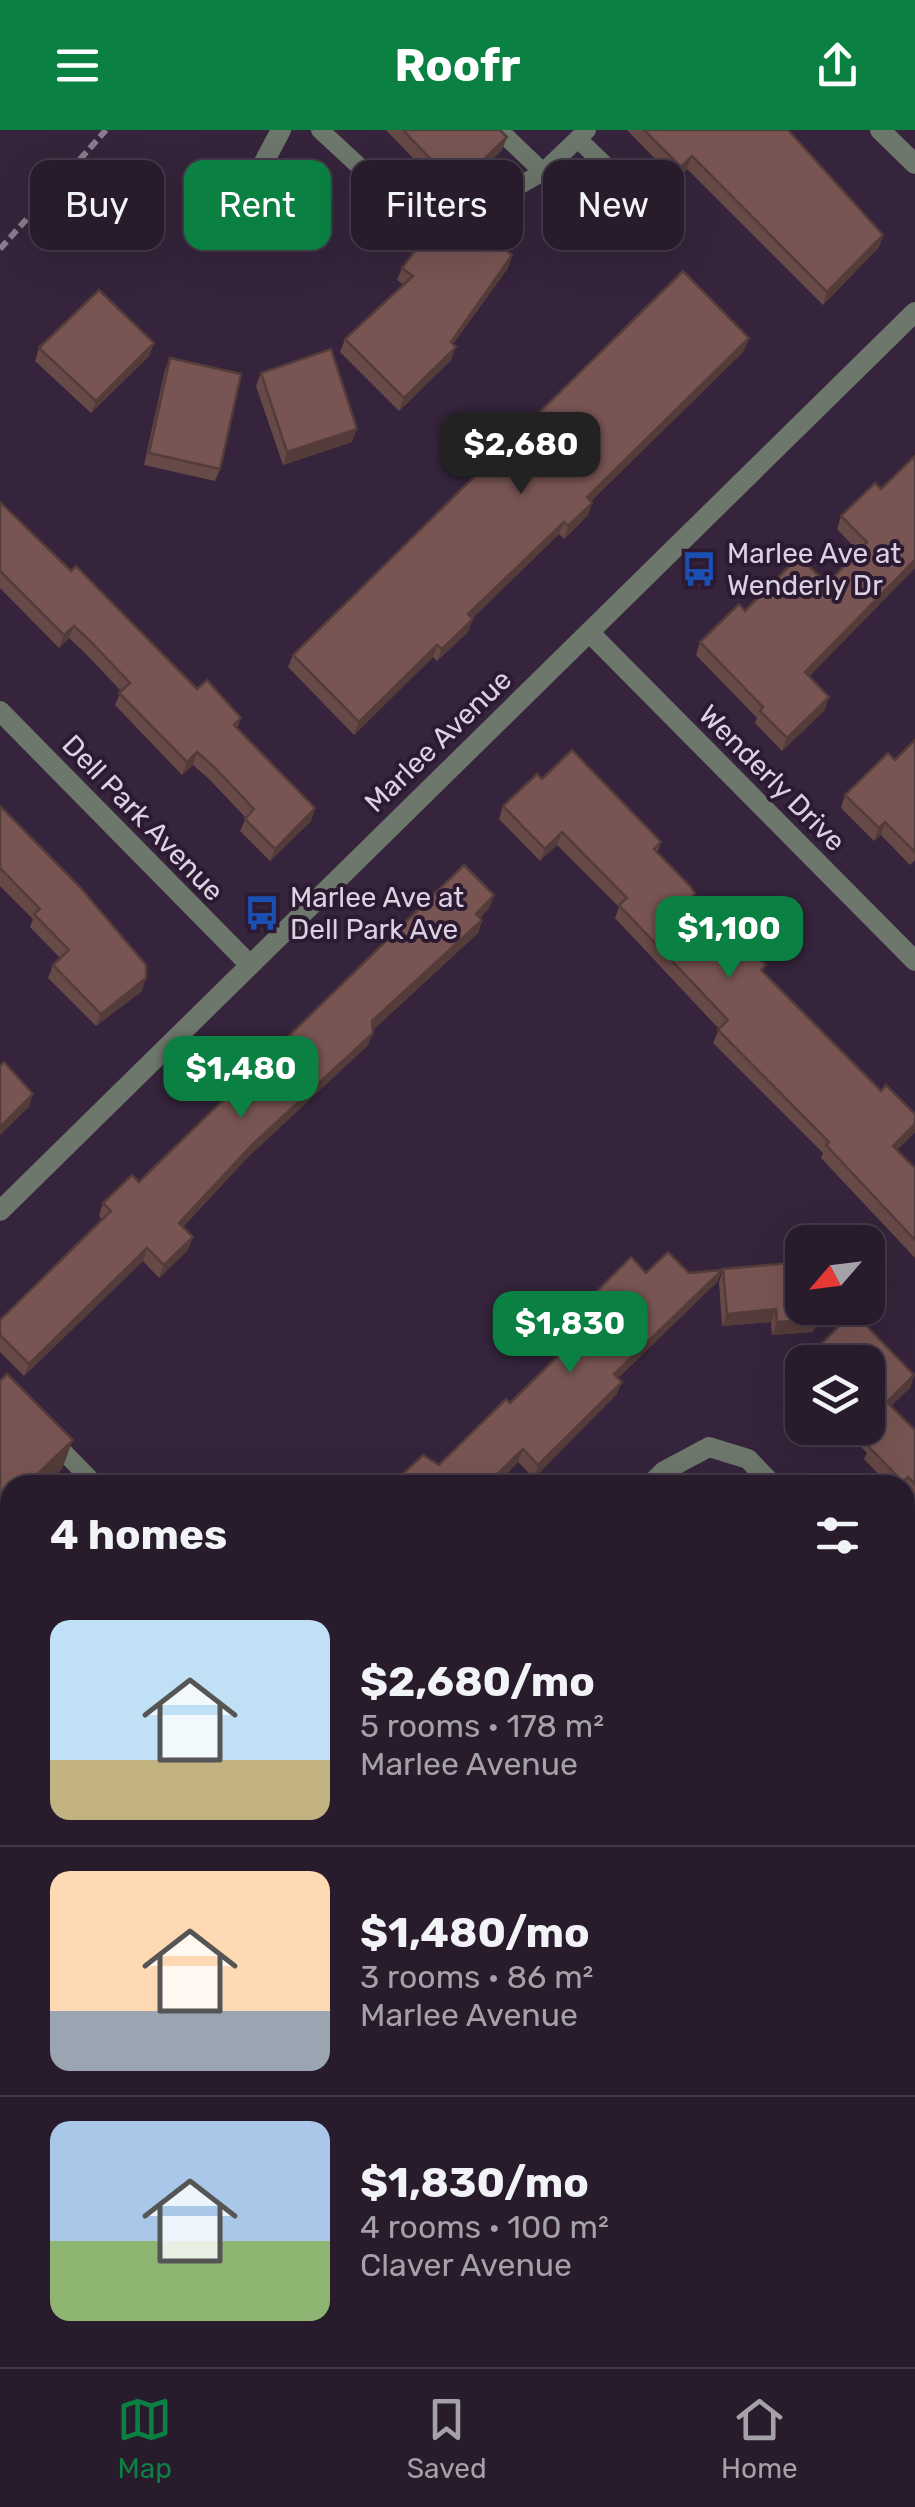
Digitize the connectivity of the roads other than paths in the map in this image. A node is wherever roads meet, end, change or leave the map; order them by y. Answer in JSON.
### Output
{"nodes":[{"id":1,"x":281,"y":130,"type":"edge"},
{"id":2,"x":320,"y":130,"type":"edge"},
{"id":3,"x":499,"y":130,"type":"edge"},
{"id":4,"x":880,"y":130,"type":"edge"},
{"id":5,"x":583,"y":134,"type":"edge"},
{"id":6,"x":265,"y":160,"type":"edge"},
{"id":7,"x":605,"y":160,"type":"edge"},
{"id":8,"x":915,"y":164,"type":"edge"},
{"id":9,"x":542,"y":172,"type":"junction"},
{"id":10,"x":915,"y":312,"type":"edge"},
{"id":11,"x":591,"y":634,"type":"junction"},
{"id":12,"x":0,"y":711,"type":"edge"},
{"id":13,"x":915,"y":960,"type":"edge"},
{"id":14,"x":248,"y":963,"type":"junction"},
{"id":15,"x":0,"y":1211,"type":"edge"},
{"id":16,"x":40,"y":1428,"type":"edge"},
{"id":17,"x":84,"y":1475,"type":"edge"},
{"id":18,"x":660,"y":1475,"type":"edge"},
{"id":19,"x":763,"y":1475,"type":"edge"}],
"edges":[{"from":1,"to":6,"type":"street"},
{"from":2,"to":9,"type":"lane"},
{"from":3,"to":9,"type":"lane"},
{"from":4,"to":8,"type":"street"},
{"from":5,"to":7,"type":"lane"},
{"from":5,"to":9,"type":"lane"},
{"from":10,"to":11,"type":"street","name":"Marlee Avenue"},
{"from":11,"to":13,"type":"street","name":"Wenderly Drive"},
{"from":11,"to":14,"type":"street","name":"Marlee Avenue"},
{"from":12,"to":14,"type":"street","name":"Dell Park Avenue"},
{"from":14,"to":15,"type":"street","name":"Marlee Avenue"},
{"from":16,"to":17,"type":"lane"},
{"from":18,"to":19,"type":"street"}]}
